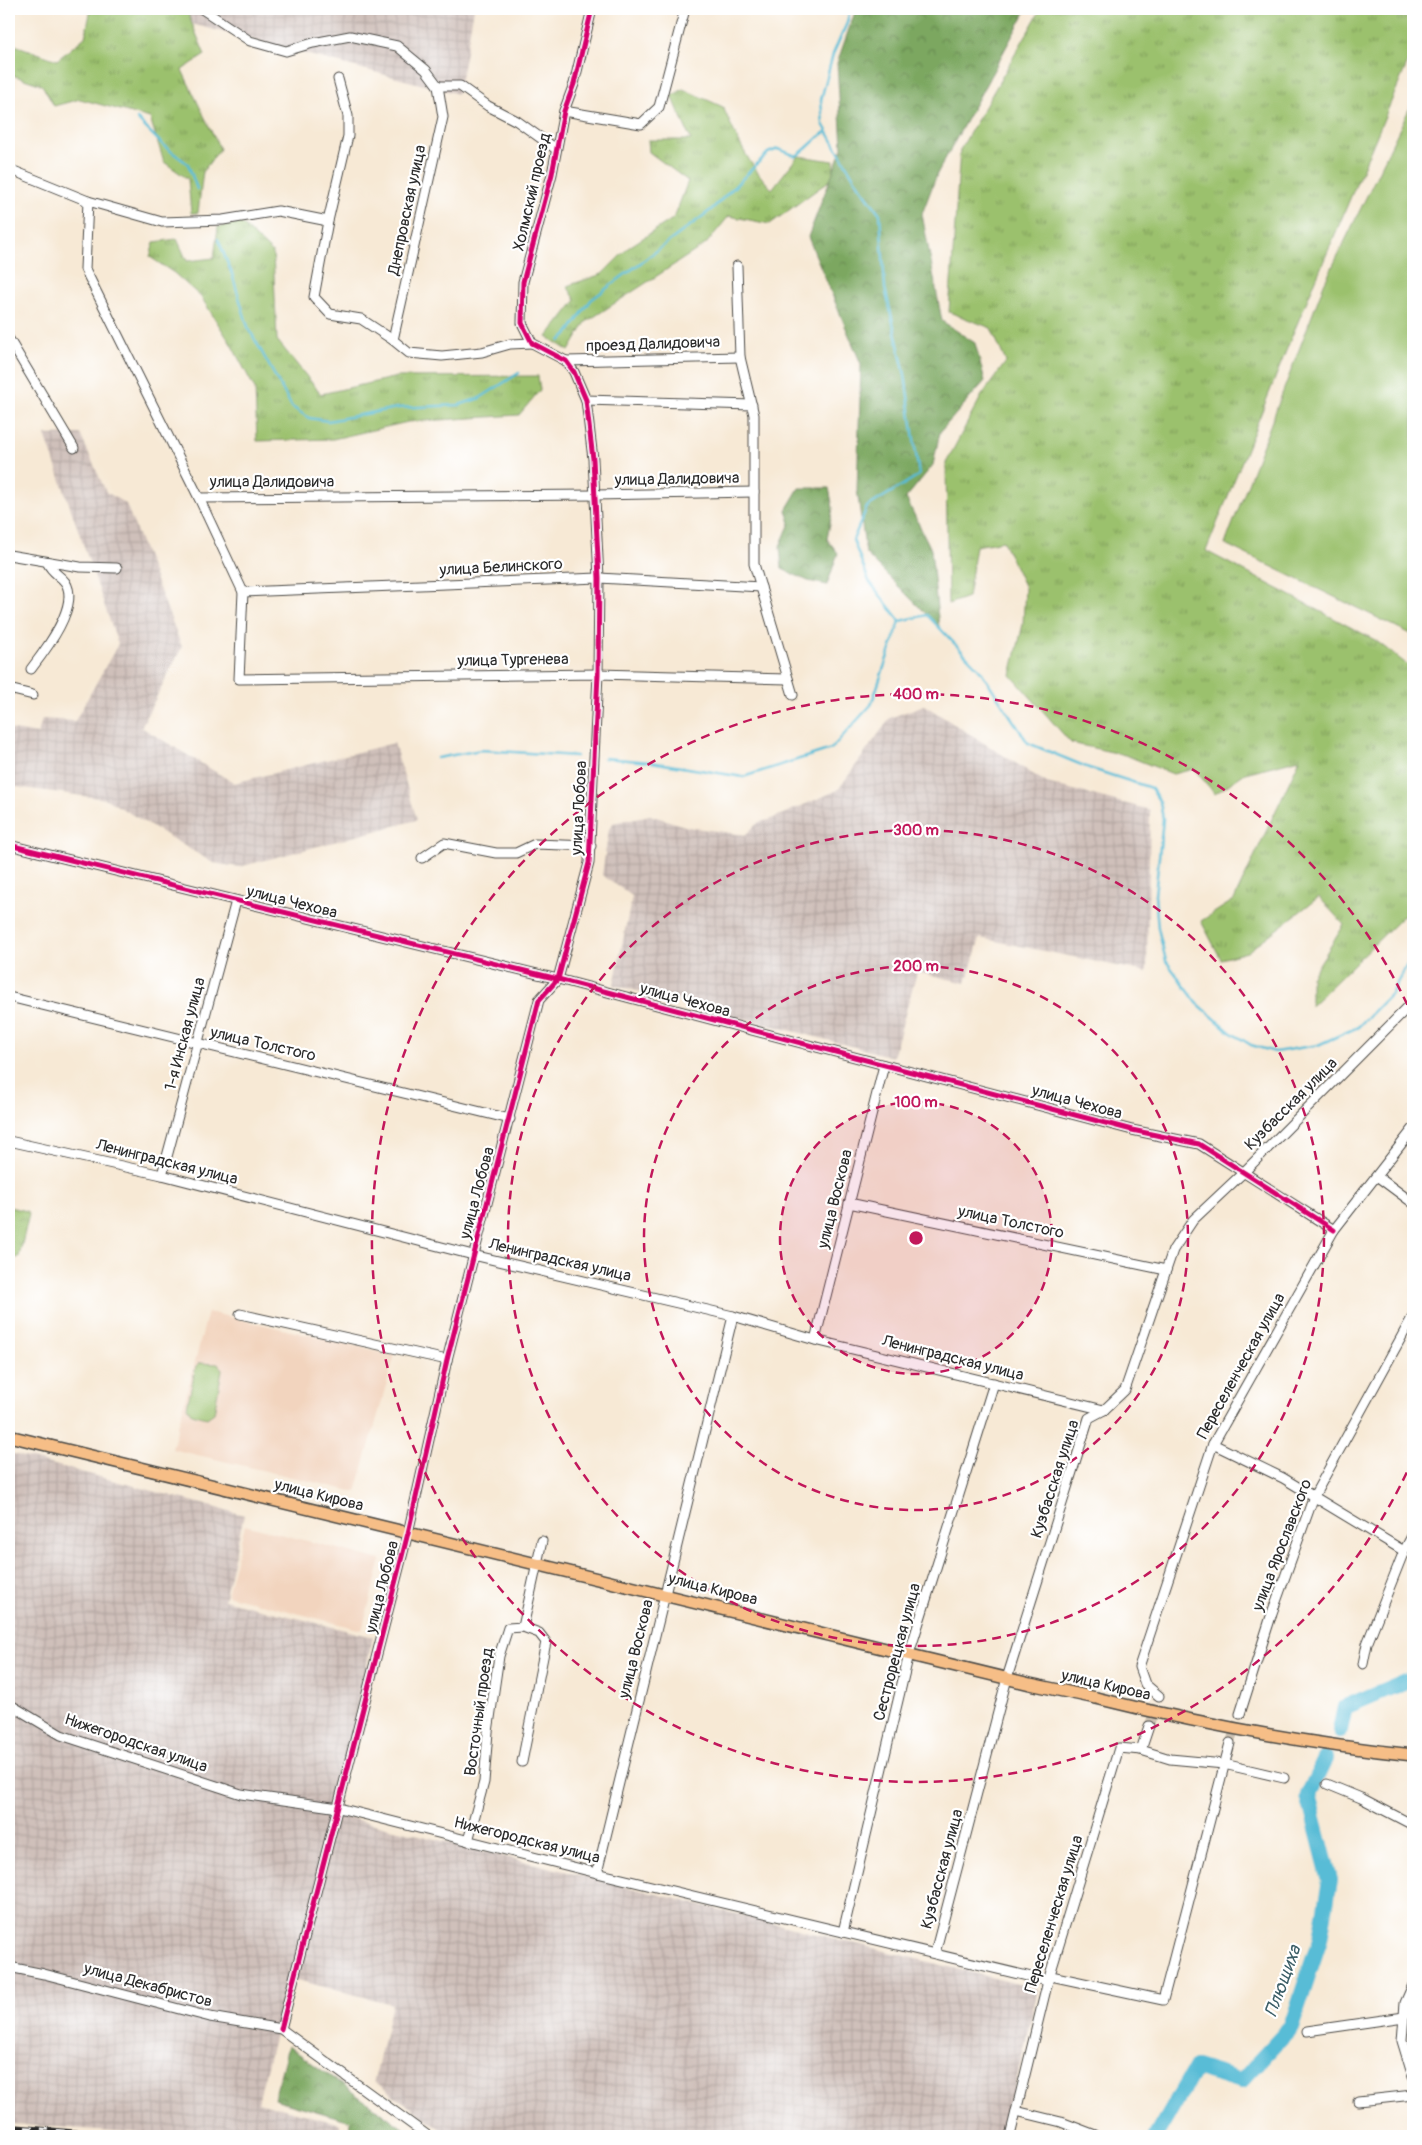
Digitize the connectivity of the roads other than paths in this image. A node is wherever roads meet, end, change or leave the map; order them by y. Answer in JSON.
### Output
{"nodes":[{"id":1,"x":202,"y":9,"type":"edge"},
{"id":2,"x":592,"y":9,"type":"edge"},
{"id":3,"x":685,"y":9,"type":"edge"},
{"id":4,"x":338,"y":79,"type":"dead end"},
{"id":5,"x":438,"y":86,"type":"junction"},
{"id":6,"x":564,"y":111,"type":"junction"},
{"id":7,"x":556,"y":149,"type":"junction"},
{"id":8,"x":9,"y":169,"type":"edge"},
{"id":9,"x":88,"y":201,"type":"junction"},
{"id":10,"x":328,"y":221,"type":"junction"},
{"id":11,"x":737,"y":266,"type":"dead end"},
{"id":12,"x":9,"y":339,"type":"edge"},
{"id":13,"x":393,"y":340,"type":"junction"},
{"id":14,"x":532,"y":343,"type":"junction"},
{"id":15,"x":740,"y":356,"type":"junction"},
{"id":16,"x":566,"y":361,"type":"junction"},
{"id":17,"x":586,"y":400,"type":"junction"},
{"id":18,"x":752,"y":405,"type":"junction"},
{"id":19,"x":74,"y":448,"type":"dead end"},
{"id":20,"x":754,"y":492,"type":"junction"},
{"id":21,"x":595,"y":495,"type":"junction"},
{"id":22,"x":199,"y":498,"type":"junction"},
{"id":23,"x":9,"y":555,"type":"edge"},
{"id":24,"x":47,"y":562,"type":"junction"},
{"id":25,"x":117,"y":568,"type":"dead end"},
{"id":26,"x":598,"y":578,"type":"junction"},
{"id":27,"x":761,"y":587,"type":"junction"},
{"id":28,"x":243,"y":592,"type":"junction"},
{"id":29,"x":31,"y":669,"type":"dead end"},
{"id":30,"x":598,"y":674,"type":"junction"},
{"id":31,"x":788,"y":679,"type":"junction"},
{"id":32,"x":9,"y":689,"type":"edge"},
{"id":33,"x":33,"y":695,"type":"dead end"},
{"id":34,"x":793,"y":695,"type":"dead end"},
{"id":35,"x":9,"y":845,"type":"edge"},
{"id":36,"x":590,"y":846,"type":"junction"},
{"id":37,"x":422,"y":858,"type":"dead end"},
{"id":38,"x":236,"y":901,"type":"junction"},
{"id":39,"x":558,"y":979,"type":"junction"},
{"id":40,"x":9,"y":997,"type":"edge"},
{"id":41,"x":1413,"y":1002,"type":"edge"},
{"id":42,"x":197,"y":1044,"type":"junction"},
{"id":43,"x":884,"y":1065,"type":"junction"},
{"id":44,"x":510,"y":1119,"type":"junction"},
{"id":45,"x":1413,"y":1129,"type":"edge"},
{"id":46,"x":9,"y":1141,"type":"edge"},
{"id":47,"x":1244,"y":1172,"type":"junction"},
{"id":48,"x":162,"y":1175,"type":"junction"},
{"id":49,"x":1378,"y":1177,"type":"junction"},
{"id":50,"x":849,"y":1202,"type":"junction"},
{"id":51,"x":1413,"y":1203,"type":"edge"},
{"id":52,"x":1334,"y":1230,"type":"junction"},
{"id":53,"x":473,"y":1255,"type":"junction"},
{"id":54,"x":1166,"y":1270,"type":"junction"},
{"id":55,"x":240,"y":1314,"type":"dead end"},
{"id":56,"x":733,"y":1316,"type":"junction"},
{"id":57,"x":1413,"y":1316,"type":"edge"},
{"id":58,"x":815,"y":1340,"type":"junction"},
{"id":59,"x":447,"y":1360,"type":"junction"},
{"id":60,"x":994,"y":1383,"type":"junction"},
{"id":61,"x":1104,"y":1410,"type":"junction"},
{"id":62,"x":9,"y":1436,"type":"edge"},
{"id":63,"x":1213,"y":1444,"type":"junction"},
{"id":64,"x":1314,"y":1496,"type":"junction"},
{"id":65,"x":408,"y":1533,"type":"junction"},
{"id":66,"x":1413,"y":1534,"type":"edge"},
{"id":67,"x":542,"y":1541,"type":"dead end"},
{"id":68,"x":1404,"y":1551,"type":"junction"},
{"id":69,"x":536,"y":1563,"type":"junction"},
{"id":70,"x":665,"y":1594,"type":"junction"},
{"id":71,"x":522,"y":1627,"type":"junction"},
{"id":72,"x":909,"y":1654,"type":"junction"},
{"id":73,"x":1363,"y":1664,"type":"dead end"},
{"id":74,"x":1007,"y":1678,"type":"junction"},
{"id":75,"x":1159,"y":1696,"type":"dead end"},
{"id":76,"x":9,"y":1704,"type":"edge"},
{"id":77,"x":1240,"y":1714,"type":"tunnel mouth"},
{"id":78,"x":1149,"y":1726,"type":"tunnel mouth"},
{"id":79,"x":1230,"y":1743,"type":"tunnel mouth"},
{"id":80,"x":1141,"y":1750,"type":"junction"},
{"id":81,"x":1413,"y":1755,"type":"edge"},
{"id":82,"x":522,"y":1762,"type":"dead end"},
{"id":83,"x":1224,"y":1764,"type":"junction"},
{"id":84,"x":1284,"y":1778,"type":"dead end"},
{"id":85,"x":1327,"y":1784,"type":"dead end"},
{"id":86,"x":339,"y":1808,"type":"junction"},
{"id":87,"x":1413,"y":1825,"type":"edge"},
{"id":88,"x":468,"y":1841,"type":"junction"},
{"id":89,"x":597,"y":1873,"type":"junction"},
{"id":90,"x":843,"y":1932,"type":"junction"},
{"id":91,"x":935,"y":1953,"type":"junction"},
{"id":92,"x":9,"y":1967,"type":"edge"},
{"id":93,"x":1050,"y":1978,"type":"junction"},
{"id":94,"x":1413,"y":1985,"type":"edge"},
{"id":95,"x":1404,"y":2018,"type":"junction"},
{"id":96,"x":281,"y":2029,"type":"junction"},
{"id":97,"x":1307,"y":2031,"type":"dead end"},
{"id":98,"x":1413,"y":2078,"type":"edge"},
{"id":99,"x":1413,"y":2095,"type":"edge"},
{"id":100,"x":1358,"y":2101,"type":"dead end"},
{"id":101,"x":1016,"y":2111,"type":"junction"},
{"id":102,"x":1095,"y":2135,"type":"dead end"},
{"id":103,"x":428,"y":2136,"type":"edge"},
{"id":104,"x":1010,"y":2136,"type":"edge"}],
"edges":[{"from":1,"to":5,"type":"street"},
{"from":2,"to":6,"type":"street","name":"Холмский проезд"},
{"from":3,"to":6,"type":"street"},
{"from":4,"to":10,"type":"street"},
{"from":5,"to":7,"type":"street"},
{"from":5,"to":13,"type":"street","name":"Днепровская улица"},
{"from":6,"to":7,"type":"street","name":"Холмский проезд"},
{"from":7,"to":14,"type":"street","name":"Холмский проезд"},
{"from":8,"to":9,"type":"street"},
{"from":9,"to":10,"type":"street"},
{"from":9,"to":22,"type":"street","name":"улица Далидовича"},
{"from":10,"to":13,"type":"street"},
{"from":11,"to":15,"type":"street"},
{"from":12,"to":19,"type":"street"},
{"from":13,"to":14,"type":"street"},
{"from":14,"to":16,"type":"street"},
{"from":15,"to":16,"type":"street","name":"проезд Далидовича"},
{"from":15,"to":18,"type":"street"},
{"from":16,"to":17,"type":"street","name":"улица Лобова"},
{"from":17,"to":18,"type":"street"},
{"from":17,"to":21,"type":"street","name":"улица Лобова"},
{"from":18,"to":20,"type":"street"},
{"from":20,"to":21,"type":"street","name":"улица Далидовича"},
{"from":20,"to":27,"type":"street"},
{"from":21,"to":22,"type":"street","name":"улица Далидовича"},
{"from":21,"to":26,"type":"street","name":"улица Лобова"},
{"from":22,"to":28,"type":"street"},
{"from":23,"to":24,"type":"street"},
{"from":24,"to":25,"type":"street"},
{"from":24,"to":29,"type":"street"},
{"from":26,"to":27,"type":"street","name":"улица Белинского"},
{"from":26,"to":28,"type":"street","name":"улица Белинского"},
{"from":26,"to":30,"type":"street","name":"улица Лобова"},
{"from":27,"to":31,"type":"street"},
{"from":28,"to":30,"type":"street","name":"улица Тургенева"},
{"from":30,"to":31,"type":"street","name":"улица Тургенева"},
{"from":30,"to":36,"type":"street","name":"улица Лобова"},
{"from":31,"to":34,"type":"street"},
{"from":32,"to":33,"type":"street"},
{"from":35,"to":38,"type":"street","name":"улица Чехова"},
{"from":36,"to":37,"type":"street","name":"улица Лобова"},
{"from":36,"to":39,"type":"street","name":"улица Лобова"},
{"from":38,"to":39,"type":"street","name":"улица Чехова"},
{"from":38,"to":42,"type":"street","name":"1-я Инская улица"},
{"from":39,"to":43,"type":"street","name":"улица Чехова"},
{"from":39,"to":44,"type":"street","name":"улица Лобова"},
{"from":40,"to":42,"type":"street","name":"улица Толстого"},
{"from":41,"to":47,"type":"street","name":"Кузбасская улица"},
{"from":42,"to":44,"type":"street","name":"улица Толстого"},
{"from":42,"to":48,"type":"street","name":"1-я Инская улица"},
{"from":43,"to":47,"type":"street","name":"улица Чехова"},
{"from":43,"to":50,"type":"street","name":"улица Воскова"},
{"from":44,"to":53,"type":"street","name":"улица Лобова"},
{"from":45,"to":49,"type":"street","name":"Переселенческая улица"},
{"from":46,"to":48,"type":"street","name":"Ленинградская улица"},
{"from":47,"to":52,"type":"street","name":"улица Чехова"},
{"from":47,"to":54,"type":"street","name":"Кузбасская улица"},
{"from":48,"to":53,"type":"street","name":"Ленинградская улица"},
{"from":49,"to":51,"type":"street"},
{"from":49,"to":52,"type":"street","name":"Переселенческая улица"},
{"from":50,"to":54,"type":"street","name":"улица Толстого"},
{"from":50,"to":58,"type":"street","name":"улица Воскова"},
{"from":52,"to":63,"type":"street","name":"Переселенческая улица"},
{"from":53,"to":56,"type":"street","name":"Ленинградская улица"},
{"from":53,"to":59,"type":"street","name":"улица Лобова"},
{"from":54,"to":61,"type":"street","name":"Кузбасская улица"},
{"from":55,"to":59,"type":"street"},
{"from":56,"to":58,"type":"street","name":"Ленинградская улица"},
{"from":56,"to":70,"type":"street","name":"улица Воскова"},
{"from":57,"to":64,"type":"street","name":"улица Ярославского"},
{"from":58,"to":60,"type":"street","name":"Ленинградская улица"},
{"from":59,"to":65,"type":"street","name":"улица Лобова"},
{"from":60,"to":61,"type":"street","name":"Ленинградская улица"},
{"from":60,"to":72,"type":"street","name":"Сестрорецкая улица"},
{"from":61,"to":74,"type":"street","name":"Кузбасская улица"},
{"from":62,"to":65,"type":"main road","name":"улица Кирова"},
{"from":63,"to":64,"type":"street"},
{"from":63,"to":75,"type":"street","name":"Переселенческая улица"},
{"from":64,"to":68,"type":"street"},
{"from":64,"to":77,"type":"street","name":"улица Ярославского"},
{"from":65,"to":69,"type":"main road","name":"улица Кирова"},
{"from":65,"to":86,"type":"street","name":"улица Лобова"},
{"from":66,"to":68,"type":"street"},
{"from":67,"to":69,"type":"street"},
{"from":68,"to":73,"type":"street"},
{"from":69,"to":70,"type":"main road","name":"улица Кирова"},
{"from":69,"to":71,"type":"street"},
{"from":70,"to":72,"type":"main road","name":"улица Кирова"},
{"from":70,"to":89,"type":"street","name":"улица Воскова"},
{"from":71,"to":82,"type":"street"},
{"from":71,"to":88,"type":"street","name":"Восточный проезд"},
{"from":72,"to":74,"type":"main road","name":"улица Кирова"},
{"from":72,"to":90,"type":"street","name":"Сестрорецкая улица"},
{"from":74,"to":81,"type":"main road","name":"улица Кирова","bridge":true},
{"from":74,"to":91,"type":"street","name":"Кузбасская улица"},
{"from":76,"to":86,"type":"street","name":"Нижегородская улица"},
{"from":78,"to":80,"type":"street"},
{"from":79,"to":83,"type":"street"},
{"from":80,"to":83,"type":"street"},
{"from":80,"to":93,"type":"street","name":"Переселенческая улица"},
{"from":83,"to":84,"type":"street"},
{"from":83,"to":93,"type":"street","name":"Нижегородская улица"},
{"from":85,"to":87,"type":"street"},
{"from":86,"to":88,"type":"street","name":"Нижегородская улица"},
{"from":86,"to":96,"type":"street","name":"улица Лобова"},
{"from":88,"to":89,"type":"street","name":"Нижегородская улица"},
{"from":89,"to":90,"type":"street","name":"Нижегородская улица"},
{"from":90,"to":91,"type":"street","name":"Нижегородская улица"},
{"from":91,"to":93,"type":"street","name":"Нижегородская улица"},
{"from":92,"to":96,"type":"street","name":"улица Декабристов"},
{"from":93,"to":101,"type":"street","name":"Переселенческая улица"},
{"from":94,"to":95,"type":"street"},
{"from":95,"to":97,"type":"street"},
{"from":95,"to":98,"type":"street"},
{"from":96,"to":103,"type":"street"},
{"from":99,"to":100,"type":"street"},
{"from":101,"to":102,"type":"street"},
{"from":101,"to":104,"type":"street","name":"Переселенческая улица"}]}
